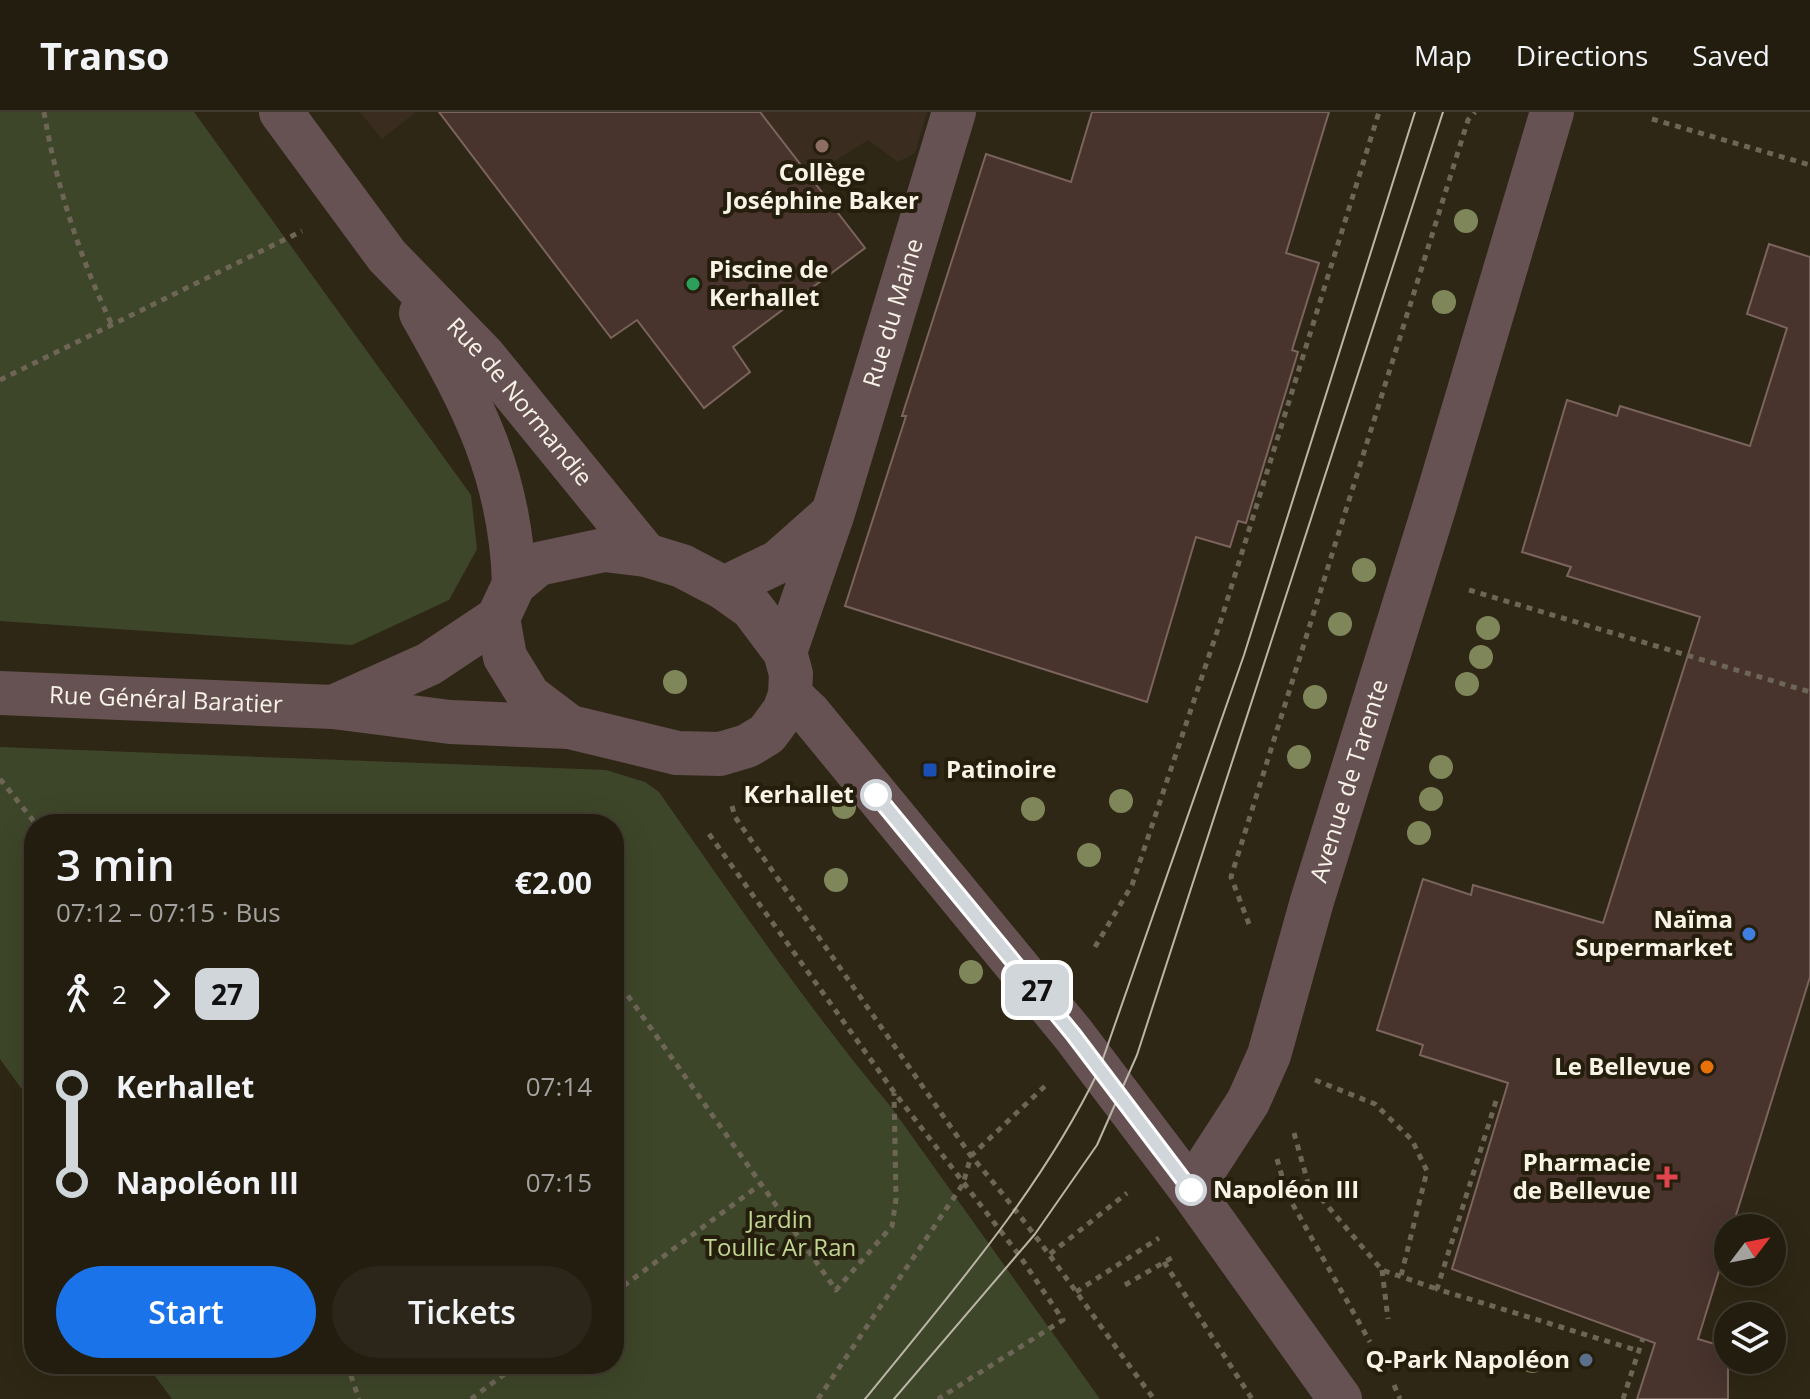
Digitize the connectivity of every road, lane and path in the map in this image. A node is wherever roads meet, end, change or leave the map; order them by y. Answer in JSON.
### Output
{"nodes":[{"id":1,"x":44,"y":112,"type":"edge"},
{"id":2,"x":281,"y":112,"type":"edge"},
{"id":3,"x":954,"y":112,"type":"edge"},
{"id":4,"x":1379,"y":112,"type":"edge"},
{"id":5,"x":1475,"y":112,"type":"edge"},
{"id":6,"x":1552,"y":112,"type":"edge"},
{"id":7,"x":1652,"y":119,"type":"dead end"},
{"id":8,"x":1810,"y":165,"type":"edge"},
{"id":9,"x":348,"y":203,"type":"junction"},
{"id":10,"x":387,"y":256,"type":"junction"},
{"id":11,"x":112,"y":325,"type":"junction"},
{"id":12,"x":0,"y":380,"type":"edge"},
{"id":13,"x":833,"y":513,"type":"junction"},
{"id":14,"x":646,"y":555,"type":"junction"},
{"id":15,"x":724,"y":588,"type":"junction"},
{"id":16,"x":1469,"y":590,"type":"dead end"},
{"id":17,"x":506,"y":601,"type":"junction"},
{"id":18,"x":785,"y":652,"type":"junction"},
{"id":19,"x":1810,"y":692,"type":"edge"},
{"id":20,"x":0,"y":693,"type":"edge"},
{"id":21,"x":790,"y":695,"type":"junction"},
{"id":22,"x":333,"y":707,"type":"junction"},
{"id":23,"x":570,"y":727,"type":"junction"},
{"id":24,"x":720,"y":754,"type":"junction"},
{"id":25,"x":0,"y":779,"type":"edge"},
{"id":26,"x":28,"y":814,"type":"edge"},
{"id":27,"x":709,"y":834,"type":"dead end"},
{"id":28,"x":1251,"y":928,"type":"dead end"},
{"id":29,"x":1095,"y":947,"type":"dead end"},
{"id":30,"x":624,"y":990,"type":"edge"},
{"id":31,"x":1046,"y":1086,"type":"dead end"},
{"id":32,"x":1305,"y":1090,"type":"dead end"},
{"id":33,"x":894,"y":1092,"type":"junction"},
{"id":34,"x":1496,"y":1101,"type":"dead end"},
{"id":35,"x":1292,"y":1128,"type":"dead end"},
{"id":36,"x":1275,"y":1150,"type":"dead end"},
{"id":37,"x":971,"y":1156,"type":"junction"},
{"id":38,"x":761,"y":1184,"type":"junction"},
{"id":39,"x":963,"y":1184,"type":"junction"},
{"id":40,"x":1188,"y":1187,"type":"junction"},
{"id":41,"x":1050,"y":1254,"type":"junction"},
{"id":42,"x":1175,"y":1256,"type":"dead end"},
{"id":43,"x":1164,"y":1262,"type":"junction"},
{"id":44,"x":1382,"y":1270,"type":"junction"},
{"id":45,"x":1401,"y":1276,"type":"junction"},
{"id":46,"x":1125,"y":1285,"type":"dead end"},
{"id":47,"x":624,"y":1286,"type":"edge"},
{"id":48,"x":1437,"y":1289,"type":"junction"},
{"id":49,"x":1076,"y":1292,"type":"junction"},
{"id":50,"x":1388,"y":1319,"type":"dead end"},
{"id":51,"x":1643,"y":1338,"type":"dead end"},
{"id":52,"x":1639,"y":1351,"type":"junction"},
{"id":53,"x":1377,"y":1355,"type":"dead end"},
{"id":54,"x":350,"y":1374,"type":"edge"},
{"id":55,"x":505,"y":1374,"type":"edge"},
{"id":56,"x":1392,"y":1382,"type":"dead end"},
{"id":57,"x":359,"y":1399,"type":"edge"},
{"id":58,"x":471,"y":1399,"type":"edge"},
{"id":59,"x":818,"y":1399,"type":"edge"},
{"id":60,"x":938,"y":1399,"type":"edge"},
{"id":61,"x":1154,"y":1399,"type":"edge"},
{"id":62,"x":1252,"y":1399,"type":"edge"},
{"id":63,"x":1340,"y":1399,"type":"edge"},
{"id":64,"x":1400,"y":1399,"type":"edge"},
{"id":65,"x":1623,"y":1399,"type":"edge"}],
"edges":[{"from":1,"to":11,"type":"path"},
{"from":2,"to":9,"type":"street","name":"Rue de Normandie"},
{"from":3,"to":13,"type":"street","name":"Rue du Maine"},
{"from":4,"to":29,"type":"path"},
{"from":5,"to":28,"type":"path"},
{"from":6,"to":40,"type":"street","name":"Avenue de Tarente"},
{"from":7,"to":8,"type":"path"},
{"from":9,"to":10,"type":"street","name":"Rue de Normandie"},
{"from":9,"to":11,"type":"path"},
{"from":10,"to":14,"type":"street","name":"Rue de Normandie"},
{"from":10,"to":17,"type":"street","name":"Rue de Normandie"},
{"from":11,"to":12,"type":"path"},
{"from":13,"to":15,"type":"street"},
{"from":13,"to":18,"type":"street","name":"Rue du Maine"},
{"from":14,"to":15,"type":"street"},
{"from":14,"to":17,"type":"street"},
{"from":15,"to":18,"type":"street"},
{"from":16,"to":19,"type":"path"},
{"from":17,"to":22,"type":"street","name":"Rue Général Baratier"},
{"from":17,"to":23,"type":"street"},
{"from":18,"to":21,"type":"street"},
{"from":20,"to":22,"type":"street","name":"Rue Général Baratier"},
{"from":21,"to":24,"type":"street"},
{"from":21,"to":40,"type":"street"},
{"from":22,"to":23,"type":"street","name":"Rue Général Baratier"},
{"from":23,"to":24,"type":"street"},
{"from":24,"to":37,"type":"path"},
{"from":25,"to":26,"type":"path"},
{"from":27,"to":33,"type":"path"},
{"from":30,"to":38,"type":"path"},
{"from":31,"to":37,"type":"path"},
{"from":32,"to":45,"type":"path"},
{"from":33,"to":38,"type":"path"},
{"from":33,"to":39,"type":"path"},
{"from":34,"to":48,"type":"path"},
{"from":35,"to":44,"type":"path"},
{"from":36,"to":53,"type":"path"},
{"from":37,"to":39,"type":"path"},
{"from":37,"to":41,"type":"path"},
{"from":38,"to":47,"type":"path"},
{"from":39,"to":59,"type":"path"},
{"from":39,"to":60,"type":"path"},
{"from":40,"to":41,"type":"path"},
{"from":40,"to":49,"type":"path"},
{"from":40,"to":63,"type":"street"},
{"from":41,"to":49,"type":"path"},
{"from":42,"to":43,"type":"path"},
{"from":43,"to":46,"type":"path"},
{"from":43,"to":62,"type":"path"},
{"from":44,"to":45,"type":"path"},
{"from":44,"to":50,"type":"path"},
{"from":45,"to":48,"type":"path"},
{"from":48,"to":52,"type":"path"},
{"from":49,"to":61,"type":"path"},
{"from":51,"to":52,"type":"path"},
{"from":52,"to":65,"type":"path"},
{"from":54,"to":57,"type":"path"},
{"from":55,"to":58,"type":"path"},
{"from":56,"to":64,"type":"path"}]}
